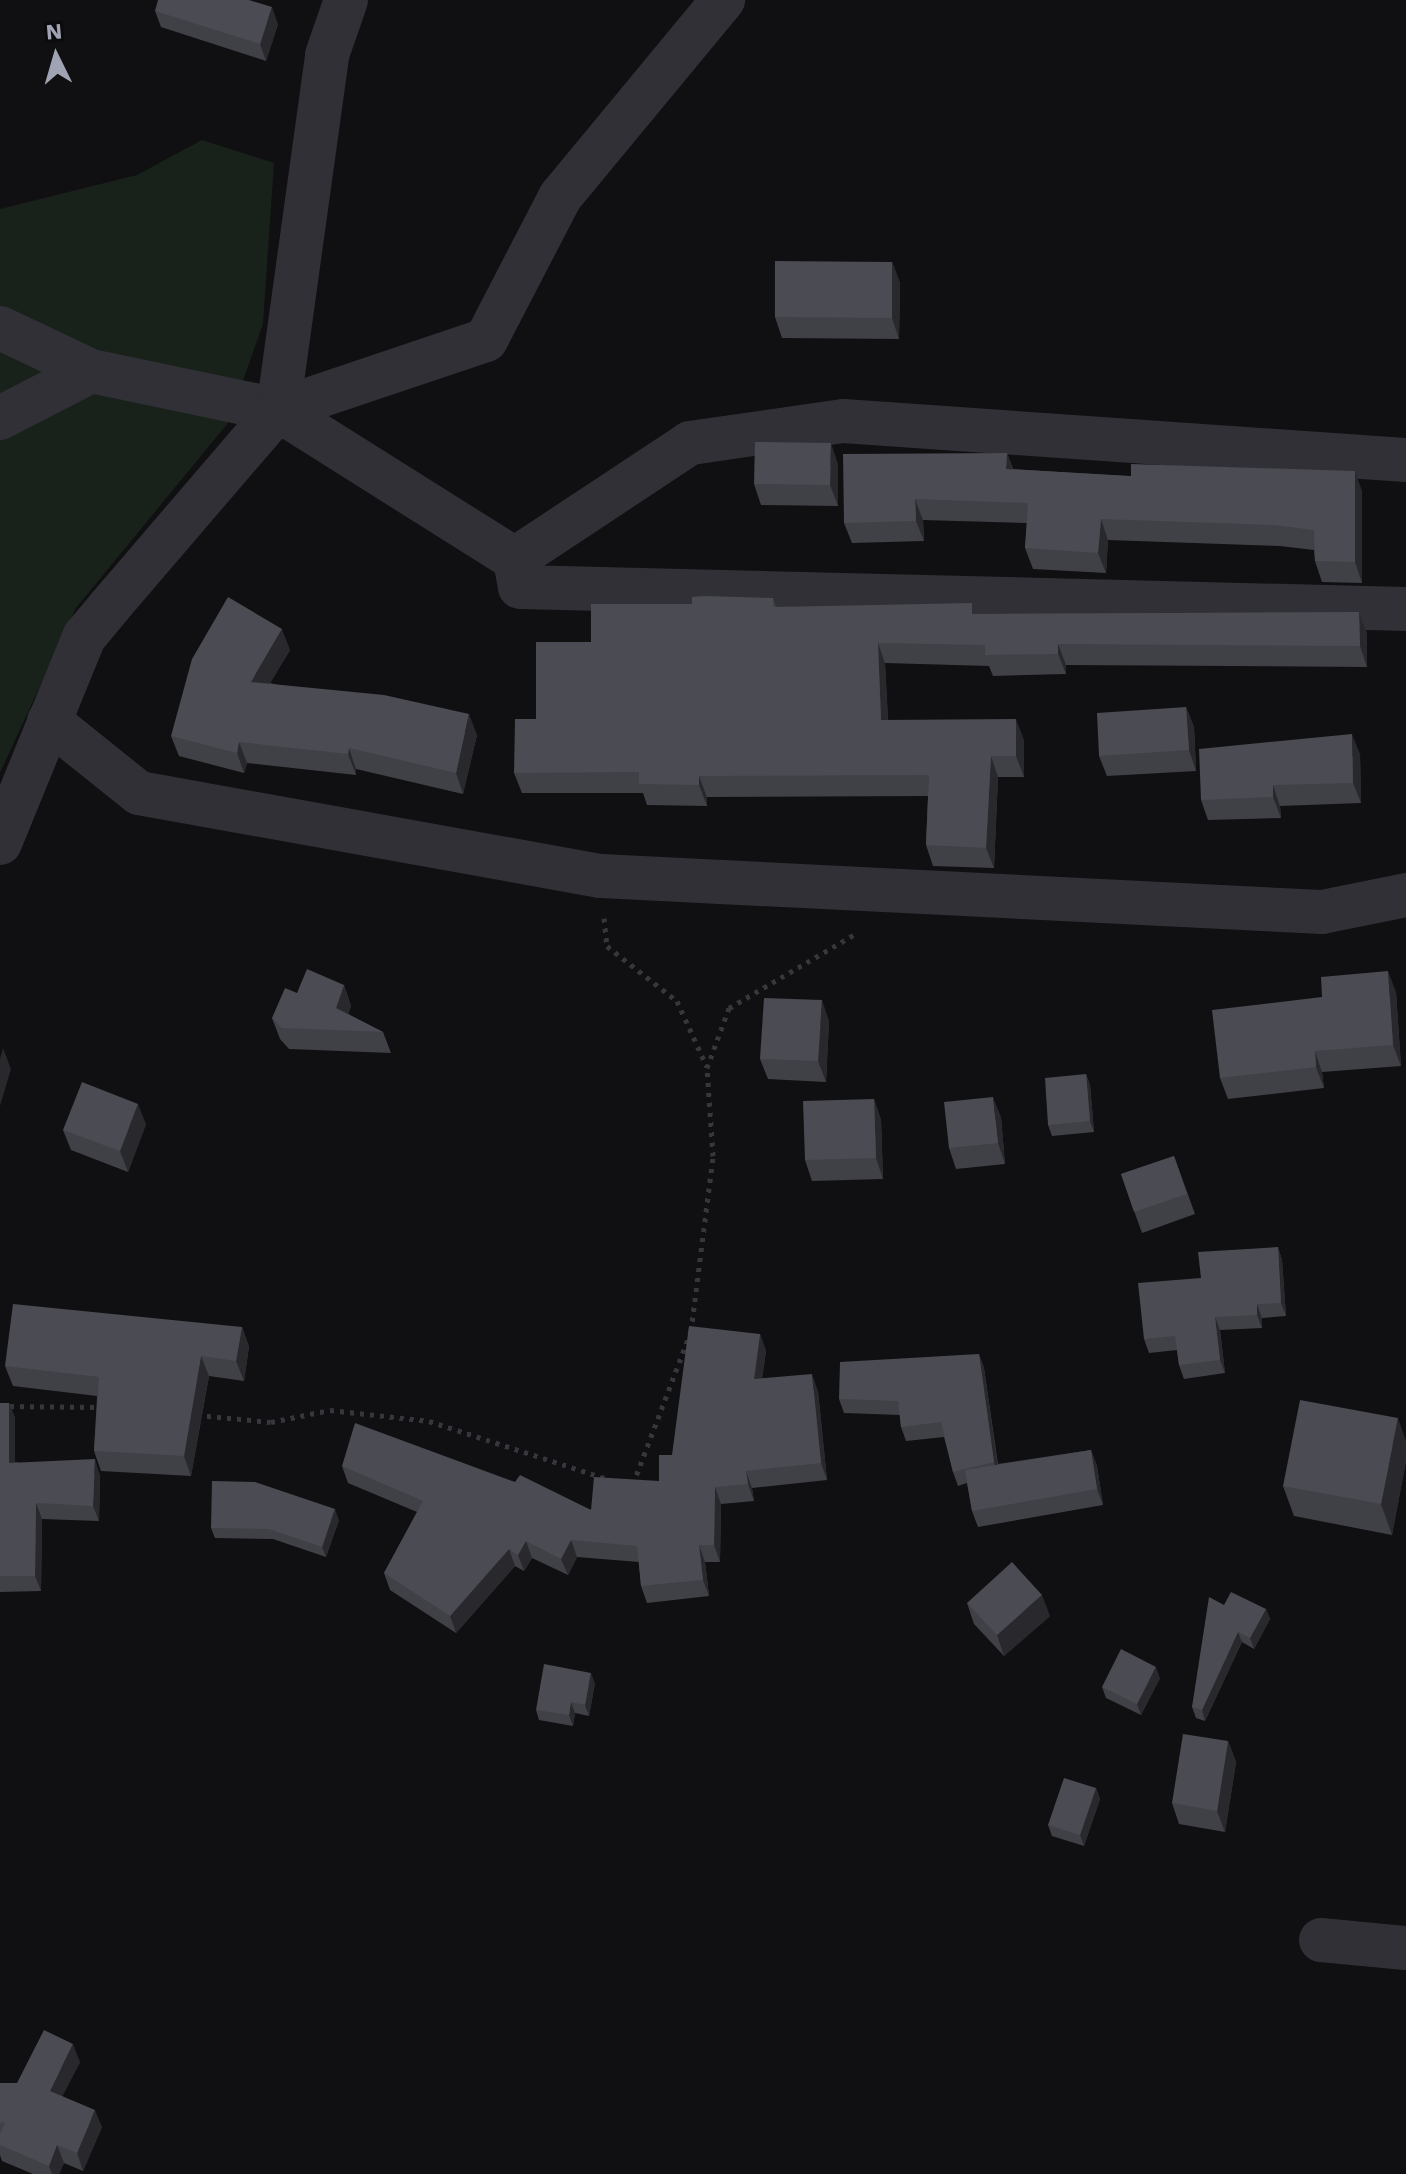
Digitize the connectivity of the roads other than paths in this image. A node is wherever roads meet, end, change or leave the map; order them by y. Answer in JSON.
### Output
{"nodes":[{"id":1,"x":346,"y":0,"type":"edge"},
{"id":2,"x":723,"y":0,"type":"edge"},
{"id":3,"x":0,"y":328,"type":"edge"},
{"id":4,"x":91,"y":371,"type":"junction"},
{"id":5,"x":278,"y":410,"type":"junction"},
{"id":6,"x":0,"y":418,"type":"edge"},
{"id":7,"x":1406,"y":460,"type":"edge"},
{"id":8,"x":515,"y":559,"type":"junction"},
{"id":9,"x":1406,"y":609,"type":"edge"},
{"id":10,"x":49,"y":721,"type":"junction"},
{"id":11,"x":0,"y":843,"type":"edge"},
{"id":12,"x":1406,"y":895,"type":"edge"},
{"id":13,"x":1321,"y":1940,"type":"dead end"},
{"id":14,"x":1406,"y":1948,"type":"edge"}],
"edges":[{"from":1,"to":5,"type":"street"},
{"from":2,"to":5,"type":"street"},
{"from":3,"to":4,"type":"street"},
{"from":4,"to":5,"type":"street"},
{"from":4,"to":6,"type":"street"},
{"from":5,"to":8,"type":"street"},
{"from":5,"to":10,"type":"street"},
{"from":7,"to":8,"type":"street"},
{"from":8,"to":9,"type":"street"},
{"from":10,"to":11,"type":"street"},
{"from":10,"to":12,"type":"street"},
{"from":13,"to":14,"type":"street"}]}
